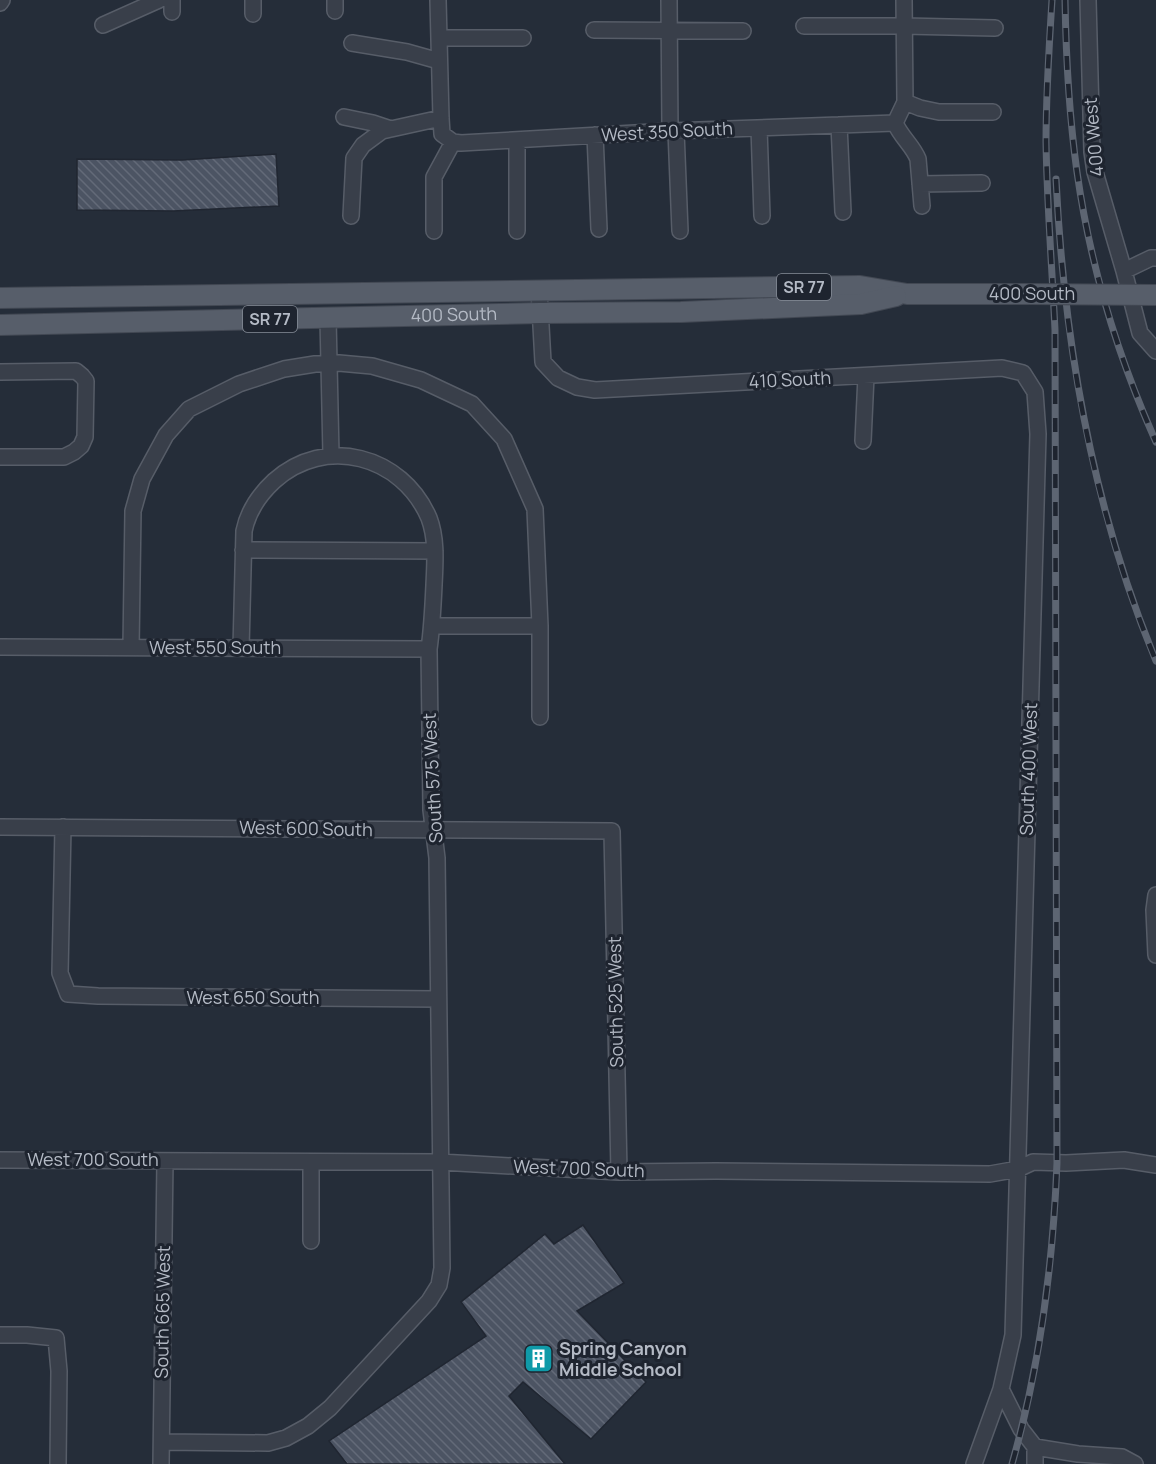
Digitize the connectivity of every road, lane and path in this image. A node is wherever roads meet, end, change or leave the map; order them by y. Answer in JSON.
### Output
{"nodes":[{"id":1,"x":159,"y":0,"type":"edge"},
{"id":2,"x":438,"y":0,"type":"edge"},
{"id":3,"x":669,"y":0,"type":"edge"},
{"id":4,"x":904,"y":0,"type":"edge"},
{"id":5,"x":1088,"y":0,"type":"edge"},
{"id":6,"x":104,"y":25,"type":"dead end"},
{"id":7,"x":804,"y":26,"type":"dead end"},
{"id":8,"x":904,"y":26,"type":"junction"},
{"id":9,"x":994,"y":28,"type":"dead end"},
{"id":10,"x":594,"y":30,"type":"dead end"},
{"id":11,"x":669,"y":30,"type":"junction"},
{"id":12,"x":743,"y":31,"type":"dead end"},
{"id":13,"x":439,"y":38,"type":"junction"},
{"id":14,"x":523,"y":38,"type":"dead end"},
{"id":15,"x":352,"y":43,"type":"dead end"},
{"id":16,"x":439,"y":61,"type":"junction"},
{"id":17,"x":905,"y":102,"type":"junction"},
{"id":18,"x":993,"y":112,"type":"dead end"},
{"id":19,"x":344,"y":117,"type":"dead end"},
{"id":20,"x":895,"y":123,"type":"junction"},
{"id":21,"x":839,"y":125,"type":"junction"},
{"id":22,"x":759,"y":128,"type":"junction"},
{"id":23,"x":391,"y":129,"type":"junction"},
{"id":24,"x":445,"y":131,"type":"junction"},
{"id":25,"x":673,"y":131,"type":"junction"},
{"id":26,"x":595,"y":135,"type":"junction"},
{"id":27,"x":517,"y":140,"type":"junction"},
{"id":28,"x":982,"y":183,"type":"dead end"},
{"id":29,"x":920,"y":184,"type":"junction"},
{"id":30,"x":922,"y":206,"type":"dead end"},
{"id":31,"x":843,"y":212,"type":"dead end"},
{"id":32,"x":351,"y":216,"type":"dead end"},
{"id":33,"x":762,"y":216,"type":"dead end"},
{"id":34,"x":599,"y":229,"type":"dead end"},
{"id":35,"x":434,"y":231,"type":"dead end"},
{"id":36,"x":517,"y":231,"type":"dead end"},
{"id":37,"x":680,"y":231,"type":"dead end"},
{"id":38,"x":1156,"y":258,"type":"edge"},
{"id":39,"x":1124,"y":271,"type":"junction"},
{"id":40,"x":539,"y":290,"type":"junction"},
{"id":41,"x":907,"y":294,"type":"junction"},
{"id":42,"x":1156,"y":295,"type":"edge"},
{"id":43,"x":0,"y":298,"type":"edge"},
{"id":44,"x":540,"y":313,"type":"junction"},
{"id":45,"x":328,"y":318,"type":"junction"},
{"id":46,"x":0,"y":325,"type":"edge"},
{"id":47,"x":1156,"y":351,"type":"edge"},
{"id":48,"x":328,"y":364,"type":"junction"},
{"id":49,"x":0,"y":372,"type":"edge"},
{"id":50,"x":1023,"y":373,"type":"joint"},
{"id":51,"x":866,"y":376,"type":"junction"},
{"id":52,"x":863,"y":441,"type":"dead end"},
{"id":53,"x":331,"y":455,"type":"junction"},
{"id":54,"x":0,"y":457,"type":"edge"},
{"id":55,"x":243,"y":550,"type":"junction"},
{"id":56,"x":435,"y":551,"type":"junction"},
{"id":57,"x":432,"y":626,"type":"junction"},
{"id":58,"x":540,"y":626,"type":"junction"},
{"id":59,"x":0,"y":646,"type":"edge"},
{"id":60,"x":131,"y":647,"type":"junction"},
{"id":61,"x":241,"y":648,"type":"junction"},
{"id":62,"x":429,"y":649,"type":"junction"},
{"id":63,"x":540,"y":717,"type":"dead end"},
{"id":64,"x":0,"y":827,"type":"edge"},
{"id":65,"x":63,"y":827,"type":"junction"},
{"id":66,"x":434,"y":831,"type":"junction"},
{"id":67,"x":612,"y":831,"type":"joint"},
{"id":68,"x":1156,"y":895,"type":"edge"},
{"id":69,"x":1156,"y":955,"type":"edge"},
{"id":70,"x":438,"y":999,"type":"junction"},
{"id":71,"x":0,"y":1160,"type":"edge"},
{"id":72,"x":165,"y":1161,"type":"junction"},
{"id":73,"x":311,"y":1162,"type":"junction"},
{"id":74,"x":440,"y":1162,"type":"junction"},
{"id":75,"x":1156,"y":1165,"type":"edge"},
{"id":76,"x":1018,"y":1169,"type":"junction"},
{"id":77,"x":620,"y":1172,"type":"junction"},
{"id":78,"x":311,"y":1241,"type":"dead end"},
{"id":79,"x":0,"y":1335,"type":"edge"},
{"id":80,"x":1001,"y":1389,"type":"junction"},
{"id":81,"x":162,"y":1442,"type":"junction"},
{"id":82,"x":1035,"y":1447,"type":"junction"},
{"id":83,"x":58,"y":1464,"type":"edge"},
{"id":84,"x":161,"y":1464,"type":"edge"},
{"id":85,"x":974,"y":1464,"type":"edge"},
{"id":86,"x":1035,"y":1464,"type":"edge"},
{"id":87,"x":1135,"y":1464,"type":"edge"}],
"edges":[{"from":1,"to":6,"type":"street"},
{"from":2,"to":13,"type":"street"},
{"from":3,"to":11,"type":"street"},
{"from":4,"to":8,"type":"street"},
{"from":5,"to":39,"type":"street","name":"400 West"},
{"from":7,"to":8,"type":"street"},
{"from":8,"to":9,"type":"street"},
{"from":8,"to":17,"type":"street"},
{"from":10,"to":11,"type":"street"},
{"from":11,"to":12,"type":"street"},
{"from":11,"to":25,"type":"street"},
{"from":13,"to":14,"type":"street"},
{"from":13,"to":16,"type":"street"},
{"from":15,"to":16,"type":"street"},
{"from":16,"to":24,"type":"street"},
{"from":17,"to":18,"type":"street"},
{"from":17,"to":20,"type":"street"},
{"from":19,"to":23,"type":"street"},
{"from":20,"to":21,"type":"street","name":"West 350 South"},
{"from":20,"to":29,"type":"street"},
{"from":21,"to":22,"type":"street","name":"West 350 South"},
{"from":21,"to":31,"type":"street"},
{"from":22,"to":25,"type":"street","name":"West 350 South"},
{"from":22,"to":33,"type":"street"},
{"from":23,"to":24,"type":"street","name":"West 350 South"},
{"from":23,"to":32,"type":"street"},
{"from":24,"to":27,"type":"street","name":"West 350 South"},
{"from":24,"to":35,"type":"street"},
{"from":25,"to":26,"type":"street","name":"West 350 South"},
{"from":25,"to":37,"type":"street"},
{"from":26,"to":27,"type":"street","name":"West 350 South"},
{"from":26,"to":34,"type":"street"},
{"from":27,"to":36,"type":"street"},
{"from":28,"to":29,"type":"street"},
{"from":29,"to":30,"type":"street"},
{"from":38,"to":39,"type":"street"},
{"from":39,"to":47,"type":"street","name":"400 West"},
{"from":40,"to":41,"type":"main road","name":"400 South","number":"SR 77"},
{"from":40,"to":43,"type":"main road","name":"400 South","number":"SR 77"},
{"from":40,"to":44,"type":"street"},
{"from":41,"to":42,"type":"main road","name":"400 South","number":"SR 77","bridge":true},
{"from":41,"to":44,"type":"main road","name":"400 South","number":"SR 77"},
{"from":44,"to":45,"type":"main road","name":"400 South","number":"SR 77"},
{"from":44,"to":51,"type":"street","name":"410 South"},
{"from":45,"to":46,"type":"main road","name":"400 South","number":"SR 77"},
{"from":45,"to":48,"type":"street"},
{"from":48,"to":53,"type":"street"},
{"from":48,"to":58,"type":"street"},
{"from":48,"to":60,"type":"street"},
{"from":49,"to":54,"type":"street"},
{"from":50,"to":51,"type":"street","name":"410 South"},
{"from":50,"to":76,"type":"street","name":"South 400 West"},
{"from":51,"to":52,"type":"street"},
{"from":53,"to":55,"type":"street"},
{"from":53,"to":56,"type":"street","name":"South 575 West"},
{"from":55,"to":56,"type":"street"},
{"from":55,"to":61,"type":"street"},
{"from":56,"to":57,"type":"street","name":"South 575 West"},
{"from":57,"to":58,"type":"street"},
{"from":57,"to":62,"type":"street","name":"South 575 West"},
{"from":58,"to":63,"type":"street"},
{"from":59,"to":60,"type":"street","name":"West 550 South"},
{"from":60,"to":61,"type":"street","name":"West 550 South"},
{"from":61,"to":62,"type":"street","name":"West 550 South"},
{"from":62,"to":66,"type":"street","name":"South 575 West"},
{"from":64,"to":65,"type":"street","name":"West 600 South"},
{"from":65,"to":66,"type":"street","name":"West 600 South"},
{"from":65,"to":70,"type":"street","name":"West 650 South"},
{"from":66,"to":67,"type":"street","name":"West 600 South"},
{"from":66,"to":70,"type":"street","name":"South 575 West"},
{"from":67,"to":77,"type":"street","name":"South 525 West"},
{"from":68,"to":69,"type":"street"},
{"from":70,"to":74,"type":"street","name":"South 575 West"},
{"from":71,"to":72,"type":"street","name":"West 700 South"},
{"from":72,"to":73,"type":"street","name":"West 700 South"},
{"from":72,"to":81,"type":"street","name":"South 665 West"},
{"from":73,"to":74,"type":"street","name":"West 700 South"},
{"from":73,"to":78,"type":"street"},
{"from":74,"to":77,"type":"street","name":"West 700 South"},
{"from":74,"to":81,"type":"street","name":"South 575 West"},
{"from":75,"to":76,"type":"street","name":"West 700 South"},
{"from":76,"to":77,"type":"street","name":"West 700 South"},
{"from":76,"to":80,"type":"street","name":"South 400 West"},
{"from":79,"to":83,"type":"street"},
{"from":80,"to":82,"type":"street"},
{"from":80,"to":85,"type":"street","name":"South 400 West"},
{"from":81,"to":84,"type":"street","name":"South 665 West"},
{"from":82,"to":86,"type":"street"},
{"from":82,"to":87,"type":"street"}]}
